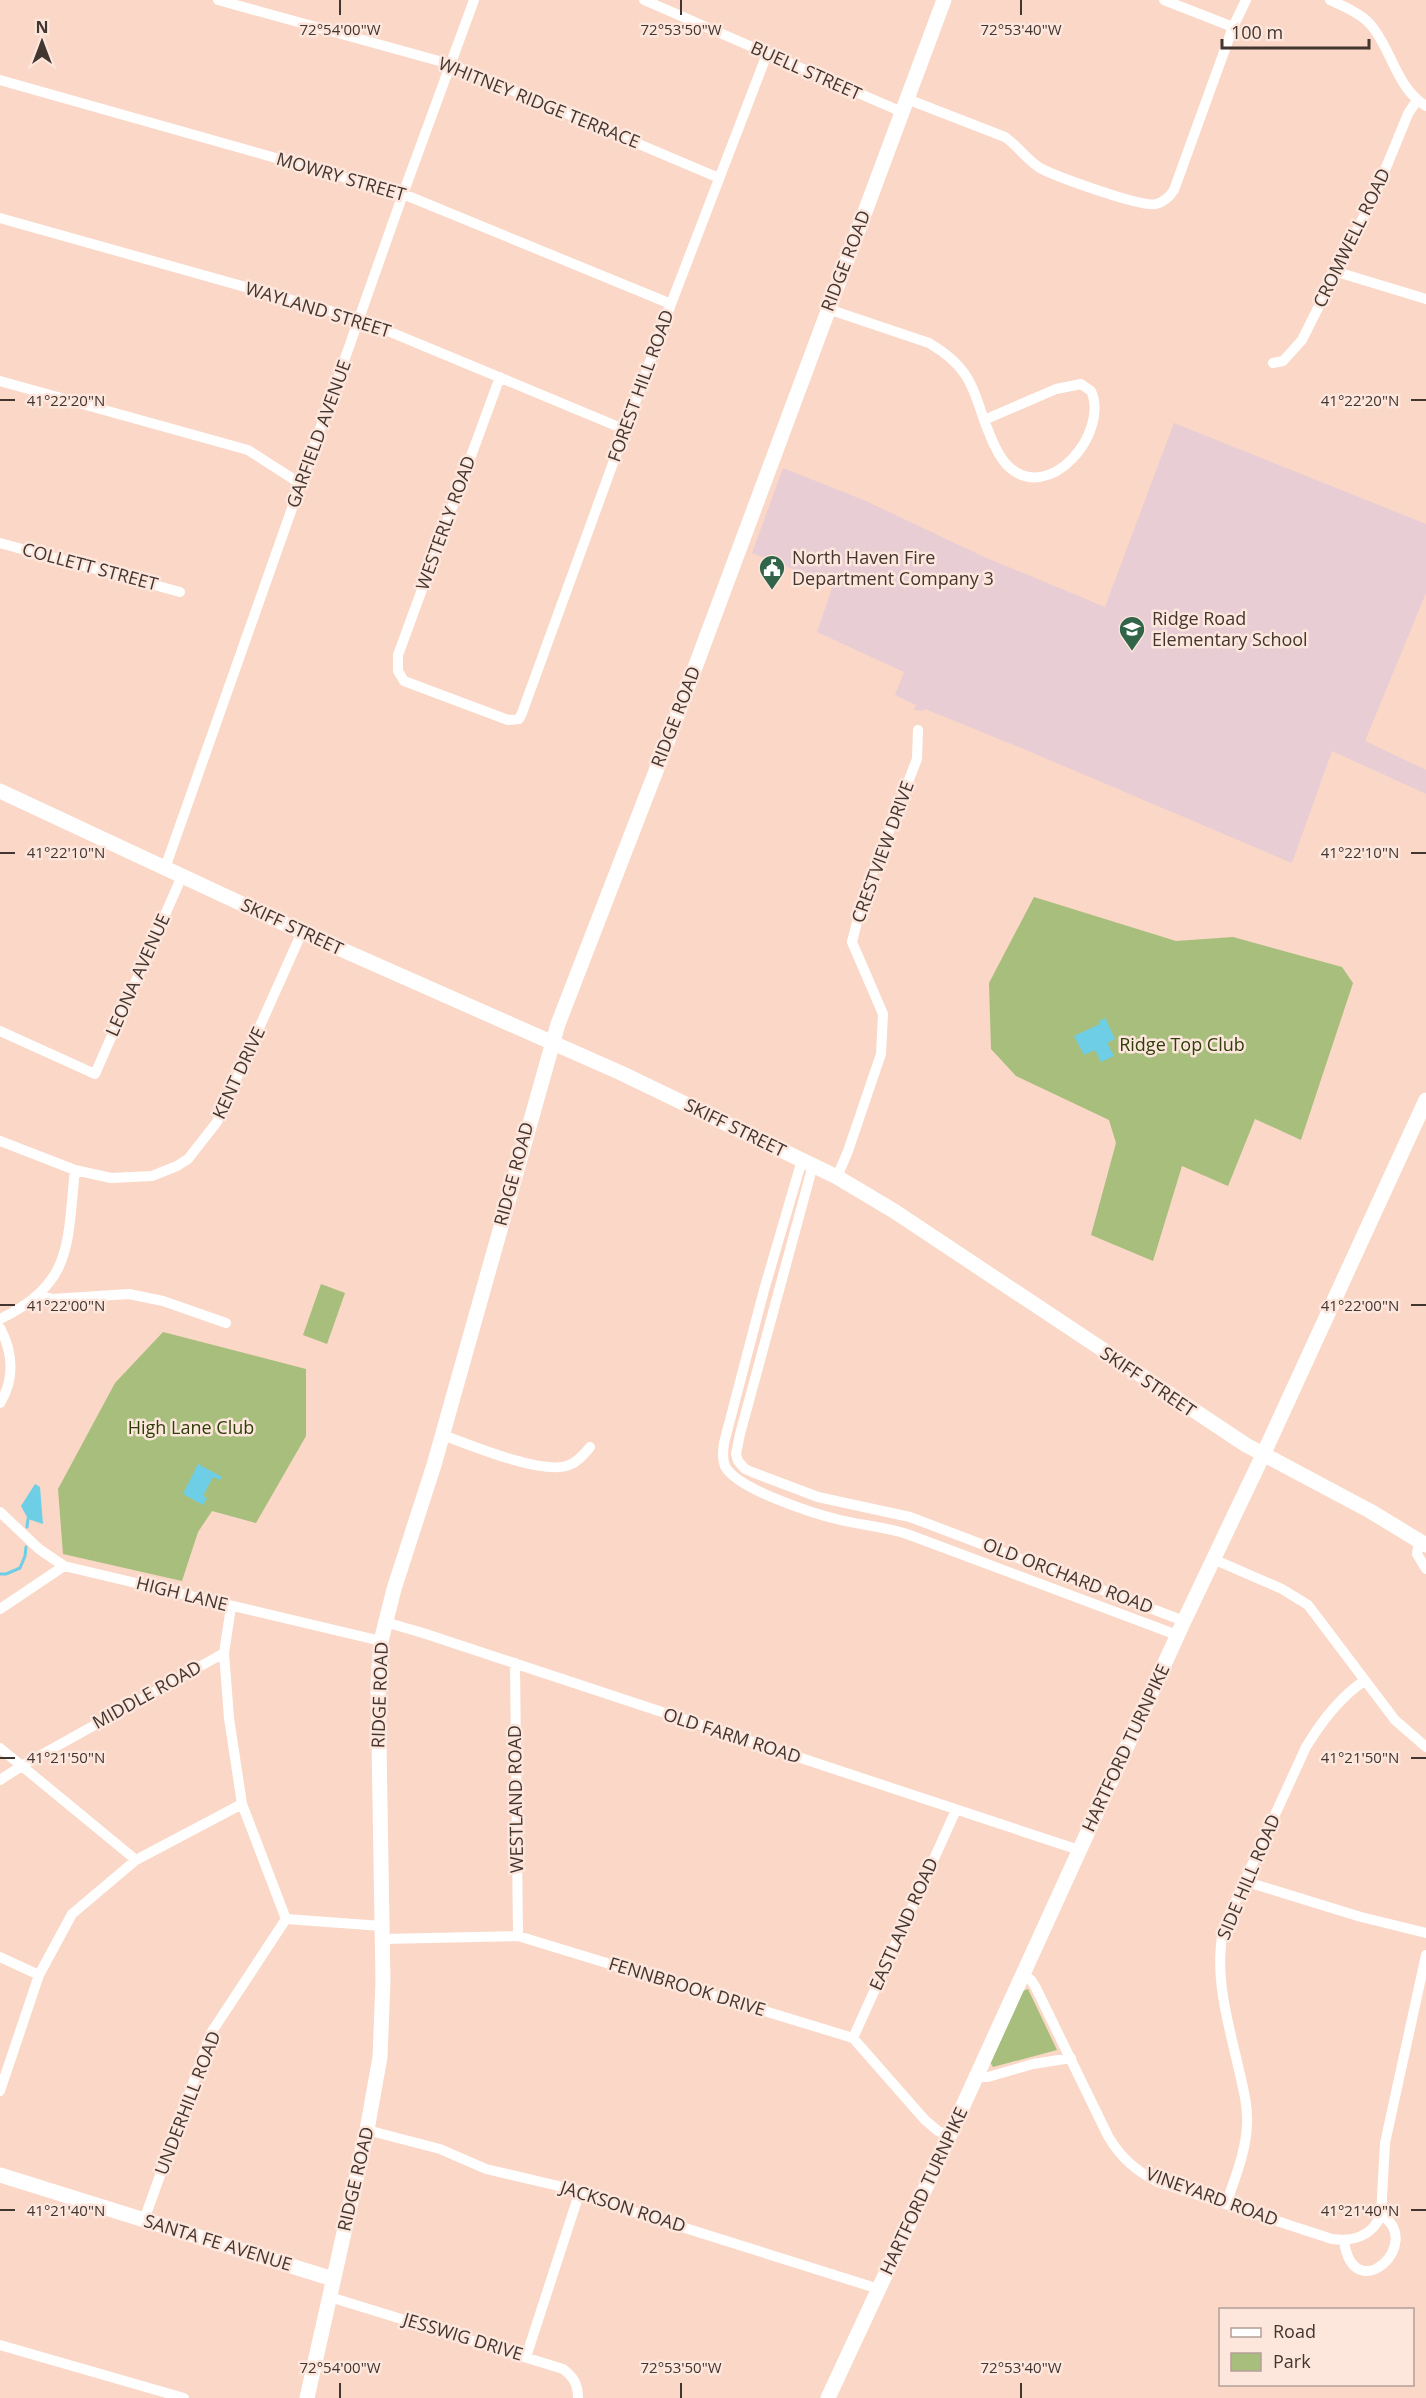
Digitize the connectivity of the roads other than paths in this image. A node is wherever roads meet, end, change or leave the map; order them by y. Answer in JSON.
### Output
{"nodes":[{"id":1,"x":218,"y":0,"type":"edge"},
{"id":2,"x":474,"y":0,"type":"edge"},
{"id":3,"x":644,"y":0,"type":"edge"},
{"id":4,"x":944,"y":0,"type":"edge"},
{"id":5,"x":1164,"y":0,"type":"edge"},
{"id":6,"x":1246,"y":0,"type":"edge"},
{"id":7,"x":1330,"y":0,"type":"edge"},
{"id":8,"x":1233,"y":27,"type":"junction"},
{"id":9,"x":767,"y":54,"type":"junction"},
{"id":10,"x":450,"y":64,"type":"junction"},
{"id":11,"x":0,"y":80,"type":"edge"},
{"id":12,"x":1421,"y":103,"type":"edge"},
{"id":13,"x":904,"y":106,"type":"junction"},
{"id":14,"x":719,"y":178,"type":"junction"},
{"id":15,"x":403,"y":194,"type":"junction"},
{"id":16,"x":0,"y":218,"type":"edge"},
{"id":17,"x":1337,"y":272,"type":"junction"},
{"id":18,"x":1426,"y":299,"type":"edge"},
{"id":19,"x":671,"y":304,"type":"junction"},
{"id":20,"x":828,"y":309,"type":"junction"},
{"id":21,"x":359,"y":320,"type":"junction"},
{"id":22,"x":1273,"y":363,"type":"dead end"},
{"id":23,"x":500,"y":377,"type":"junction"},
{"id":24,"x":0,"y":381,"type":"edge"},
{"id":25,"x":984,"y":420,"type":"junction"},
{"id":26,"x":626,"y":430,"type":"junction"},
{"id":27,"x":301,"y":484,"type":"junction"},
{"id":28,"x":0,"y":543,"type":"edge"},
{"id":29,"x":180,"y":592,"type":"dead end"},
{"id":30,"x":519,"y":719,"type":"joint"},
{"id":31,"x":918,"y":730,"type":"dead end"},
{"id":32,"x":0,"y":791,"type":"edge"},
{"id":33,"x":165,"y":868,"type":"junction"},
{"id":34,"x":182,"y":876,"type":"junction"},
{"id":35,"x":302,"y":932,"type":"junction"},
{"id":36,"x":0,"y":1031,"type":"edge"},
{"id":37,"x":552,"y":1042,"type":"junction"},
{"id":38,"x":1426,"y":1100,"type":"edge"},
{"id":39,"x":0,"y":1141,"type":"edge"},
{"id":40,"x":807,"y":1163,"type":"junction"},
{"id":41,"x":75,"y":1170,"type":"junction"},
{"id":42,"x":837,"y":1177,"type":"junction"},
{"id":43,"x":40,"y":1294,"type":"junction"},
{"id":44,"x":0,"y":1319,"type":"edge"},
{"id":45,"x":757,"y":1321,"type":"junction"},
{"id":46,"x":226,"y":1323,"type":"dead end"},
{"id":47,"x":769,"y":1325,"type":"junction"},
{"id":48,"x":0,"y":1328,"type":"edge"},
{"id":49,"x":0,"y":1403,"type":"edge"},
{"id":50,"x":443,"y":1435,"type":"junction"},
{"id":51,"x":590,"y":1447,"type":"dead end"},
{"id":52,"x":1263,"y":1455,"type":"junction"},
{"id":53,"x":740,"y":1464,"type":"junction"},
{"id":54,"x":730,"y":1473,"type":"junction"},
{"id":55,"x":0,"y":1512,"type":"edge"},
{"id":56,"x":897,"y":1512,"type":"junction"},
{"id":57,"x":891,"y":1529,"type":"junction"},
{"id":58,"x":953,"y":1532,"type":"junction"},
{"id":59,"x":1422,"y":1543,"type":"edge"},
{"id":60,"x":947,"y":1550,"type":"junction"},
{"id":61,"x":1213,"y":1559,"type":"junction"},
{"id":62,"x":64,"y":1566,"type":"junction"},
{"id":63,"x":1426,"y":1569,"type":"edge"},
{"id":64,"x":231,"y":1607,"type":"junction"},
{"id":65,"x":0,"y":1610,"type":"edge"},
{"id":66,"x":1184,"y":1621,"type":"junction"},
{"id":67,"x":385,"y":1622,"type":"junction"},
{"id":68,"x":1177,"y":1635,"type":"junction"},
{"id":69,"x":381,"y":1641,"type":"junction"},
{"id":70,"x":224,"y":1653,"type":"junction"},
{"id":71,"x":515,"y":1663,"type":"junction"},
{"id":72,"x":1364,"y":1681,"type":"junction"},
{"id":73,"x":1426,"y":1747,"type":"edge"},
{"id":74,"x":0,"y":1748,"type":"edge"},
{"id":75,"x":23,"y":1765,"type":"junction"},
{"id":76,"x":0,"y":1780,"type":"edge"},
{"id":77,"x":242,"y":1804,"type":"junction"},
{"id":78,"x":956,"y":1810,"type":"junction"},
{"id":79,"x":1079,"y":1850,"type":"junction"},
{"id":80,"x":136,"y":1860,"type":"junction"},
{"id":81,"x":1244,"y":1881,"type":"junction"},
{"id":82,"x":286,"y":1919,"type":"junction"},
{"id":83,"x":382,"y":1932,"type":"junction"},
{"id":84,"x":1426,"y":1933,"type":"edge"},
{"id":85,"x":518,"y":1936,"type":"junction"},
{"id":86,"x":1426,"y":1955,"type":"edge"},
{"id":87,"x":0,"y":1957,"type":"edge"},
{"id":88,"x":1023,"y":1974,"type":"junction"},
{"id":89,"x":39,"y":1975,"type":"junction"},
{"id":90,"x":853,"y":2038,"type":"junction"},
{"id":91,"x":1071,"y":2058,"type":"junction"},
{"id":92,"x":977,"y":2077,"type":"junction"},
{"id":93,"x":0,"y":2091,"type":"edge"},
{"id":94,"x":367,"y":2130,"type":"junction"},
{"id":95,"x":949,"y":2136,"type":"junction"},
{"id":96,"x":0,"y":2175,"type":"edge"},
{"id":97,"x":580,"y":2191,"type":"junction"},
{"id":98,"x":1226,"y":2204,"type":"junction"},
{"id":99,"x":1381,"y":2215,"type":"junction"},
{"id":100,"x":144,"y":2220,"type":"junction"},
{"id":101,"x":1344,"y":2241,"type":"junction"},
{"id":102,"x":333,"y":2279,"type":"junction"},
{"id":103,"x":879,"y":2289,"type":"junction"},
{"id":104,"x":330,"y":2296,"type":"junction"},
{"id":105,"x":0,"y":2344,"type":"edge"},
{"id":106,"x":526,"y":2357,"type":"junction"},
{"id":107,"x":184,"y":2398,"type":"edge"},
{"id":108,"x":307,"y":2398,"type":"edge"},
{"id":109,"x":578,"y":2398,"type":"edge"},
{"id":110,"x":828,"y":2398,"type":"edge"}],
"edges":[{"from":1,"to":10,"type":"street","name":"WHITNEY RIDGE TERRACE"},
{"from":2,"to":10,"type":"street","name":"GARFIELD AVENUE"},
{"from":3,"to":9,"type":"street","name":"BUELL STREET"},
{"from":4,"to":13,"type":"main road","name":"RIDGE ROAD"},
{"from":5,"to":8,"type":"street"},
{"from":6,"to":8,"type":"street"},
{"from":7,"to":12,"type":"street"},
{"from":8,"to":13,"type":"street","name":"BUELL STREET"},
{"from":9,"to":13,"type":"street","name":"BUELL STREET"},
{"from":9,"to":14,"type":"street","name":"FOREST HILL ROAD"},
{"from":10,"to":14,"type":"street","name":"WHITNEY RIDGE TERRACE"},
{"from":10,"to":15,"type":"street","name":"GARFIELD AVENUE"},
{"from":11,"to":15,"type":"street","name":"MOWRY STREET"},
{"from":12,"to":17,"type":"street","name":"CROMWELL ROAD"},
{"from":13,"to":20,"type":"main road","name":"RIDGE ROAD"},
{"from":14,"to":19,"type":"street","name":"FOREST HILL ROAD"},
{"from":15,"to":19,"type":"street","name":"MOWRY STREET"},
{"from":15,"to":21,"type":"street","name":"GARFIELD AVENUE"},
{"from":16,"to":21,"type":"street","name":"WAYLAND STREET"},
{"from":17,"to":18,"type":"street"},
{"from":17,"to":22,"type":"street","name":"CROMWELL ROAD"},
{"from":19,"to":26,"type":"street","name":"FOREST HILL ROAD"},
{"from":20,"to":25,"type":"street"},
{"from":20,"to":37,"type":"main road","name":"RIDGE ROAD"},
{"from":21,"to":23,"type":"street","name":"WAYLAND STREET"},
{"from":21,"to":27,"type":"street","name":"GARFIELD AVENUE"},
{"from":23,"to":26,"type":"street","name":"WAYLAND STREET"},
{"from":23,"to":30,"type":"street","name":"WESTERLY ROAD"},
{"from":24,"to":27,"type":"street"},
{"from":25,"to":25,"type":"street"},
{"from":26,"to":30,"type":"street","name":"FOREST HILL ROAD"},
{"from":27,"to":33,"type":"street","name":"GARFIELD AVENUE"},
{"from":28,"to":29,"type":"street","name":"COLLETT STREET"},
{"from":31,"to":42,"type":"street","name":"CRESTVIEW DRIVE"},
{"from":32,"to":33,"type":"main road","name":"SKIFF STREET"},
{"from":33,"to":34,"type":"main road","name":"SKIFF STREET"},
{"from":34,"to":35,"type":"main road","name":"SKIFF STREET"},
{"from":34,"to":36,"type":"street","name":"LEONA AVENUE"},
{"from":35,"to":37,"type":"main road","name":"SKIFF STREET"},
{"from":35,"to":41,"type":"street","name":"KENT DRIVE"},
{"from":37,"to":40,"type":"main road","name":"SKIFF STREET"},
{"from":37,"to":50,"type":"main road","name":"RIDGE ROAD"},
{"from":38,"to":52,"type":"main road","name":"HARTFORD TURNPIKE"},
{"from":39,"to":41,"type":"street","name":"KENT DRIVE"},
{"from":40,"to":42,"type":"main road","name":"SKIFF STREET"},
{"from":40,"to":45,"type":"street"},
{"from":40,"to":47,"type":"street"},
{"from":41,"to":43,"type":"street"},
{"from":42,"to":52,"type":"main road","name":"SKIFF STREET"},
{"from":43,"to":44,"type":"street"},
{"from":43,"to":46,"type":"street"},
{"from":45,"to":47,"type":"street"},
{"from":45,"to":54,"type":"street"},
{"from":47,"to":53,"type":"street"},
{"from":48,"to":49,"type":"street"},
{"from":50,"to":51,"type":"street"},
{"from":50,"to":67,"type":"main road","name":"RIDGE ROAD"},
{"from":52,"to":59,"type":"main road","name":"SKIFF STREET"},
{"from":52,"to":61,"type":"main road","name":"HARTFORD TURNPIKE"},
{"from":53,"to":54,"type":"street"},
{"from":53,"to":56,"type":"street","name":"OLD ORCHARD ROAD"},
{"from":54,"to":57,"type":"street","name":"OLD ORCHARD ROAD"},
{"from":55,"to":62,"type":"street","name":"HIGH LANE"},
{"from":56,"to":57,"type":"street"},
{"from":56,"to":58,"type":"street","name":"OLD ORCHARD ROAD"},
{"from":57,"to":60,"type":"street","name":"OLD ORCHARD ROAD"},
{"from":58,"to":60,"type":"street"},
{"from":58,"to":66,"type":"street","name":"OLD ORCHARD ROAD"},
{"from":59,"to":63,"type":"street"},
{"from":60,"to":68,"type":"street","name":"OLD ORCHARD ROAD"},
{"from":61,"to":66,"type":"main road","name":"HARTFORD TURNPIKE"},
{"from":61,"to":72,"type":"street"},
{"from":62,"to":64,"type":"street","name":"HIGH LANE"},
{"from":62,"to":65,"type":"street"},
{"from":64,"to":69,"type":"street","name":"HIGH LANE"},
{"from":64,"to":70,"type":"street"},
{"from":66,"to":68,"type":"main road","name":"HARTFORD TURNPIKE"},
{"from":67,"to":69,"type":"main road","name":"RIDGE ROAD"},
{"from":67,"to":71,"type":"street","name":"OLD FARM ROAD"},
{"from":68,"to":79,"type":"main road","name":"HARTFORD TURNPIKE"},
{"from":69,"to":83,"type":"main road","name":"RIDGE ROAD"},
{"from":70,"to":75,"type":"street","name":"MIDDLE ROAD"},
{"from":70,"to":77,"type":"street"},
{"from":71,"to":78,"type":"street","name":"OLD FARM ROAD"},
{"from":71,"to":85,"type":"street","name":"WESTLAND ROAD"},
{"from":72,"to":73,"type":"street"},
{"from":72,"to":81,"type":"street","name":"SIDE HILL ROAD"},
{"from":74,"to":75,"type":"street"},
{"from":75,"to":76,"type":"street","name":"MIDDLE ROAD"},
{"from":75,"to":80,"type":"street"},
{"from":77,"to":80,"type":"street"},
{"from":77,"to":82,"type":"street"},
{"from":78,"to":79,"type":"street","name":"OLD FARM ROAD"},
{"from":78,"to":90,"type":"street","name":"EASTLAND ROAD"},
{"from":79,"to":88,"type":"main road","name":"HARTFORD TURNPIKE"},
{"from":80,"to":89,"type":"street"},
{"from":81,"to":84,"type":"street"},
{"from":81,"to":98,"type":"street","name":"SIDE HILL ROAD"},
{"from":82,"to":83,"type":"street","name":"FENNBROOK DRIVE"},
{"from":82,"to":100,"type":"street","name":"UNDERHILL ROAD"},
{"from":83,"to":85,"type":"street","name":"FENNBROOK DRIVE"},
{"from":83,"to":94,"type":"main road","name":"RIDGE ROAD"},
{"from":85,"to":90,"type":"street","name":"FENNBROOK DRIVE"},
{"from":86,"to":99,"type":"street"},
{"from":87,"to":89,"type":"street"},
{"from":88,"to":91,"type":"street","name":"VINEYARD ROAD"},
{"from":88,"to":92,"type":"main road","name":"HARTFORD TURNPIKE"},
{"from":89,"to":93,"type":"street"},
{"from":90,"to":95,"type":"street"},
{"from":91,"to":92,"type":"street"},
{"from":91,"to":98,"type":"street","name":"VINEYARD ROAD"},
{"from":92,"to":95,"type":"main road","name":"HARTFORD TURNPIKE"},
{"from":94,"to":97,"type":"street","name":"JACKSON ROAD"},
{"from":94,"to":102,"type":"main road","name":"RIDGE ROAD"},
{"from":95,"to":103,"type":"main road","name":"HARTFORD TURNPIKE"},
{"from":96,"to":100,"type":"main road","name":"SANTA FE AVENUE"},
{"from":97,"to":103,"type":"street","name":"JACKSON ROAD"},
{"from":97,"to":106,"type":"street"},
{"from":98,"to":101,"type":"street","name":"VINEYARD ROAD"},
{"from":99,"to":101,"type":"street"},
{"from":99,"to":101,"type":"street"},
{"from":100,"to":102,"type":"main road","name":"SANTA FE AVENUE"},
{"from":102,"to":104,"type":"main road","name":"RIDGE ROAD"},
{"from":103,"to":110,"type":"main road","name":"HARTFORD TURNPIKE"},
{"from":104,"to":106,"type":"street","name":"JESSWIG DRIVE"},
{"from":104,"to":108,"type":"main road","name":"RIDGE ROAD"},
{"from":105,"to":107,"type":"street"},
{"from":106,"to":109,"type":"street","name":"JESSWIG DRIVE"}]}
